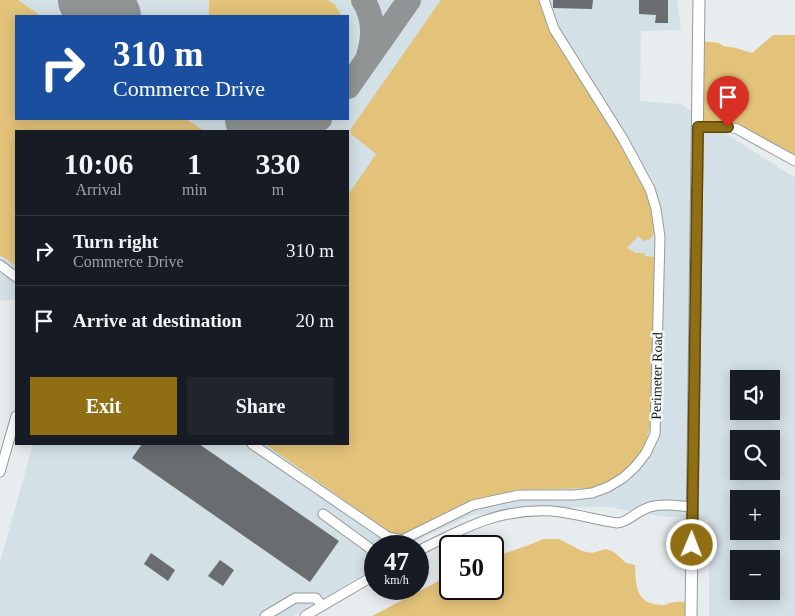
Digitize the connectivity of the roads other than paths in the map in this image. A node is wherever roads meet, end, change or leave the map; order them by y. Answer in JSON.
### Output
{"nodes":[{"id":1,"x":544,"y":0,"type":"edge"},
{"id":2,"x":699,"y":0,"type":"edge"},
{"id":3,"x":698,"y":127,"type":"junction"},
{"id":4,"x":795,"y":161,"type":"edge"},
{"id":5,"x":0,"y":265,"type":"edge"},
{"id":6,"x":15,"y":276,"type":"edge"},
{"id":7,"x":15,"y":420,"type":"edge"},
{"id":8,"x":253,"y":445,"type":"edge"},
{"id":9,"x":0,"y":472,"type":"edge"},
{"id":10,"x":693,"y":507,"type":"junction"},
{"id":11,"x":323,"y":514,"type":"dead end"},
{"id":12,"x":364,"y":544,"type":"edge"},
{"id":13,"x":429,"y":546,"type":"edge"},
{"id":14,"x":364,"y":581,"type":"edge"},
{"id":15,"x":322,"y":606,"type":"junction"},
{"id":16,"x":265,"y":616,"type":"edge"},
{"id":17,"x":305,"y":616,"type":"edge"},
{"id":18,"x":691,"y":616,"type":"edge"}],
"edges":[{"from":1,"to":8,"type":"street","name":"Perimeter Road"},
{"from":2,"to":3,"type":"main road"},
{"from":3,"to":4,"type":"street"},
{"from":3,"to":10,"type":"main road"},
{"from":5,"to":6,"type":"street"},
{"from":7,"to":9,"type":"street"},
{"from":10,"to":13,"type":"street"},
{"from":10,"to":18,"type":"main road"},
{"from":11,"to":12,"type":"street"},
{"from":14,"to":15,"type":"street"},
{"from":15,"to":16,"type":"street"},
{"from":15,"to":17,"type":"street"}]}
